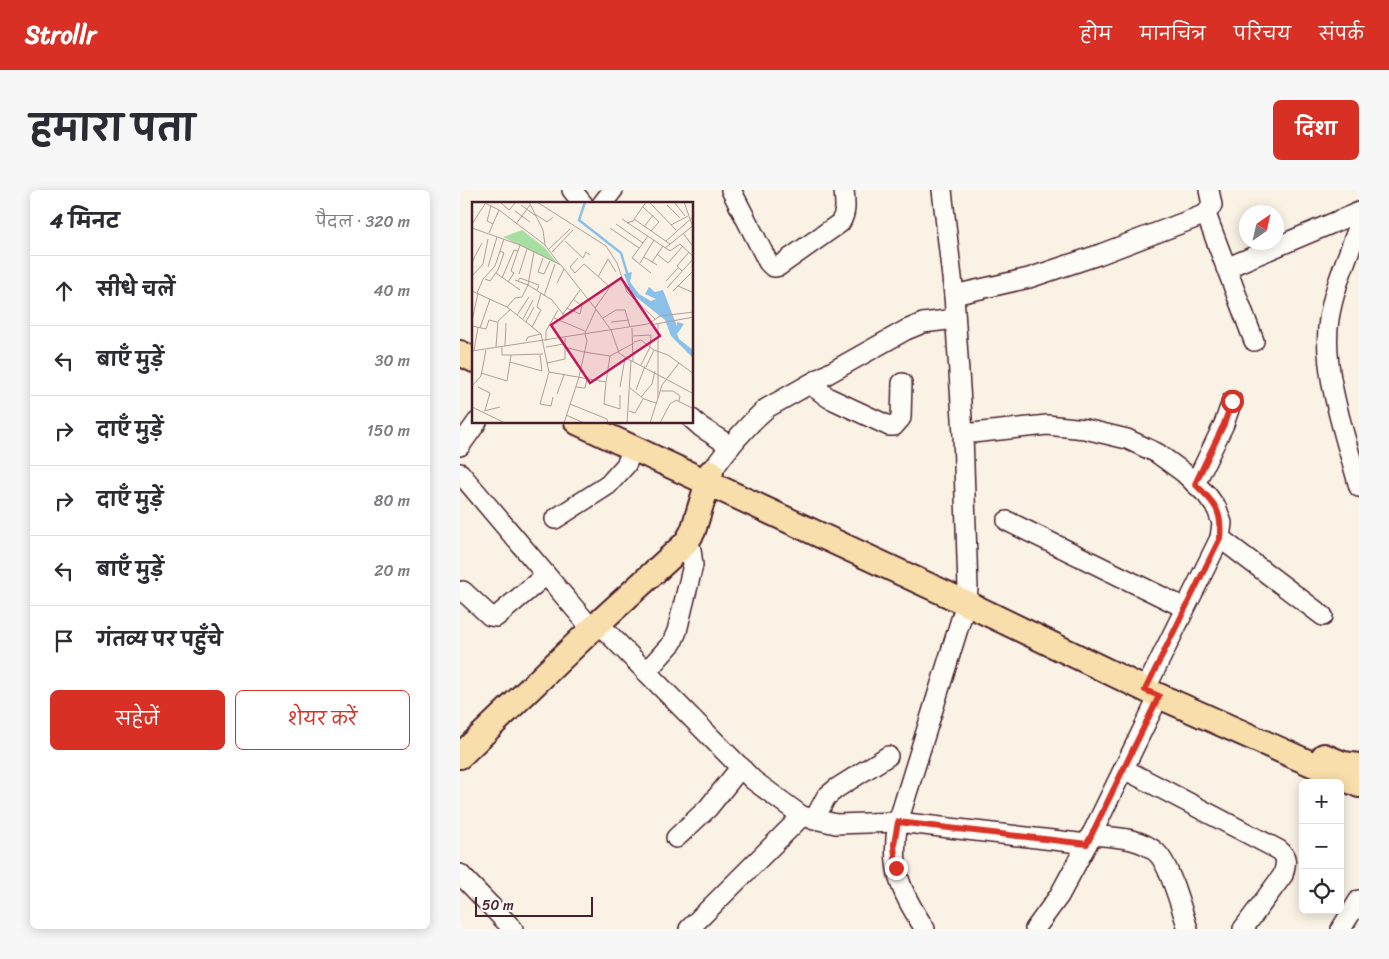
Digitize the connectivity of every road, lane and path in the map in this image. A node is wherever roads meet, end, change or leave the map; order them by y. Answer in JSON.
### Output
{"nodes":[{"id":1,"x":572,"y":190,"type":"edge"},
{"id":2,"x":614,"y":190,"type":"edge"},
{"id":3,"x":731,"y":190,"type":"edge"},
{"id":4,"x":844,"y":190,"type":"edge"},
{"id":5,"x":942,"y":190,"type":"edge"},
{"id":6,"x":1209,"y":190,"type":"edge"},
{"id":7,"x":581,"y":202,"type":"edge"},
{"id":8,"x":604,"y":202,"type":"edge"},
{"id":9,"x":1359,"y":212,"type":"edge"},
{"id":10,"x":1206,"y":214,"type":"junction"},
{"id":11,"x":1359,"y":225,"type":"edge"},
{"id":12,"x":1226,"y":268,"type":"junction"},
{"id":13,"x":954,"y":296,"type":"junction"},
{"id":14,"x":955,"y":319,"type":"junction"},
{"id":15,"x":1254,"y":341,"type":"dead end"},
{"id":16,"x":460,"y":353,"type":"edge"},
{"id":17,"x":472,"y":359,"type":"edge"},
{"id":18,"x":460,"y":367,"type":"edge"},
{"id":19,"x":472,"y":373,"type":"edge"},
{"id":20,"x":810,"y":384,"type":"junction"},
{"id":21,"x":902,"y":384,"type":"dead end"},
{"id":22,"x":1232,"y":401,"type":"dead end"},
{"id":23,"x":694,"y":421,"type":"edge"},
{"id":24,"x":475,"y":424,"type":"edge"},
{"id":25,"x":581,"y":424,"type":"edge"},
{"id":26,"x":610,"y":424,"type":"edge"},
{"id":27,"x":963,"y":434,"type":"junction"},
{"id":28,"x":461,"y":441,"type":"edge"},
{"id":29,"x":730,"y":446,"type":"junction"},
{"id":30,"x":633,"y":449,"type":"junction"},
{"id":31,"x":460,"y":473,"type":"edge"},
{"id":32,"x":709,"y":478,"type":"junction"},
{"id":33,"x":1195,"y":484,"type":"junction"},
{"id":34,"x":1359,"y":488,"type":"edge"},
{"id":35,"x":556,"y":519,"type":"dead end"},
{"id":36,"x":1007,"y":521,"type":"dead end"},
{"id":37,"x":1220,"y":538,"type":"junction"},
{"id":38,"x":686,"y":543,"type":"junction"},
{"id":39,"x":546,"y":575,"type":"junction"},
{"id":40,"x":463,"y":591,"type":"dead end"},
{"id":41,"x":967,"y":596,"type":"junction"},
{"id":42,"x":1185,"y":608,"type":"junction"},
{"id":43,"x":1323,"y":616,"type":"dead end"},
{"id":44,"x":595,"y":626,"type":"junction"},
{"id":45,"x":646,"y":672,"type":"junction"},
{"id":46,"x":1152,"y":687,"type":"junction"},
{"id":47,"x":460,"y":756,"type":"edge"},
{"id":48,"x":888,"y":756,"type":"dead end"},
{"id":49,"x":1359,"y":766,"type":"edge"},
{"id":50,"x":741,"y":768,"type":"junction"},
{"id":51,"x":1124,"y":769,"type":"junction"},
{"id":52,"x":1359,"y":784,"type":"edge"},
{"id":53,"x":808,"y":818,"type":"junction"},
{"id":54,"x":898,"y":822,"type":"junction"},
{"id":55,"x":676,"y":838,"type":"dead end"},
{"id":56,"x":1089,"y":840,"type":"junction"},
{"id":57,"x":460,"y":875,"type":"edge"},
{"id":58,"x":1359,"y":900,"type":"edge"},
{"id":59,"x":922,"y":927,"type":"edge"},
{"id":60,"x":513,"y":929,"type":"edge"},
{"id":61,"x":689,"y":929,"type":"edge"},
{"id":62,"x":1035,"y":929,"type":"edge"},
{"id":63,"x":1188,"y":929,"type":"edge"},
{"id":64,"x":1242,"y":929,"type":"edge"},
{"id":65,"x":1341,"y":929,"type":"edge"}],
"edges":[{"from":1,"to":7,"type":"street"},
{"from":2,"to":8,"type":"street"},
{"from":3,"to":4,"type":"street"},
{"from":5,"to":13,"type":"street"},
{"from":6,"to":10,"type":"street"},
{"from":9,"to":12,"type":"street"},
{"from":10,"to":12,"type":"street"},
{"from":10,"to":13,"type":"street"},
{"from":11,"to":34,"type":"street"},
{"from":12,"to":15,"type":"street"},
{"from":13,"to":14,"type":"street"},
{"from":14,"to":20,"type":"street"},
{"from":14,"to":27,"type":"street"},
{"from":16,"to":17,"type":"main road"},
{"from":18,"to":19,"type":"main road"},
{"from":20,"to":21,"type":"street"},
{"from":20,"to":29,"type":"street"},
{"from":22,"to":33,"type":"street"},
{"from":23,"to":29,"type":"street"},
{"from":24,"to":28,"type":"street"},
{"from":25,"to":30,"type":"main road"},
{"from":26,"to":32,"type":"main road"},
{"from":27,"to":33,"type":"street"},
{"from":27,"to":41,"type":"street"},
{"from":29,"to":32,"type":"street"},
{"from":30,"to":32,"type":"main road"},
{"from":30,"to":35,"type":"street"},
{"from":31,"to":39,"type":"street"},
{"from":32,"to":38,"type":"main road"},
{"from":32,"to":41,"type":"main road"},
{"from":33,"to":37,"type":"street"},
{"from":36,"to":42,"type":"street"},
{"from":37,"to":42,"type":"street"},
{"from":37,"to":43,"type":"street"},
{"from":38,"to":44,"type":"main road"},
{"from":38,"to":45,"type":"street"},
{"from":39,"to":40,"type":"street"},
{"from":39,"to":44,"type":"street"},
{"from":41,"to":46,"type":"main road"},
{"from":41,"to":54,"type":"street"},
{"from":42,"to":46,"type":"street"},
{"from":44,"to":45,"type":"street"},
{"from":44,"to":47,"type":"main road"},
{"from":45,"to":50,"type":"street"},
{"from":46,"to":49,"type":"main road"},
{"from":46,"to":51,"type":"street"},
{"from":46,"to":52,"type":"main road"},
{"from":48,"to":53,"type":"street"},
{"from":50,"to":53,"type":"street"},
{"from":50,"to":55,"type":"street"},
{"from":51,"to":56,"type":"street"},
{"from":51,"to":64,"type":"street"},
{"from":53,"to":54,"type":"street"},
{"from":53,"to":61,"type":"street"},
{"from":54,"to":56,"type":"street"},
{"from":54,"to":59,"type":"street"},
{"from":56,"to":62,"type":"street"},
{"from":56,"to":63,"type":"street"},
{"from":57,"to":60,"type":"street"},
{"from":58,"to":65,"type":"street"}]}
